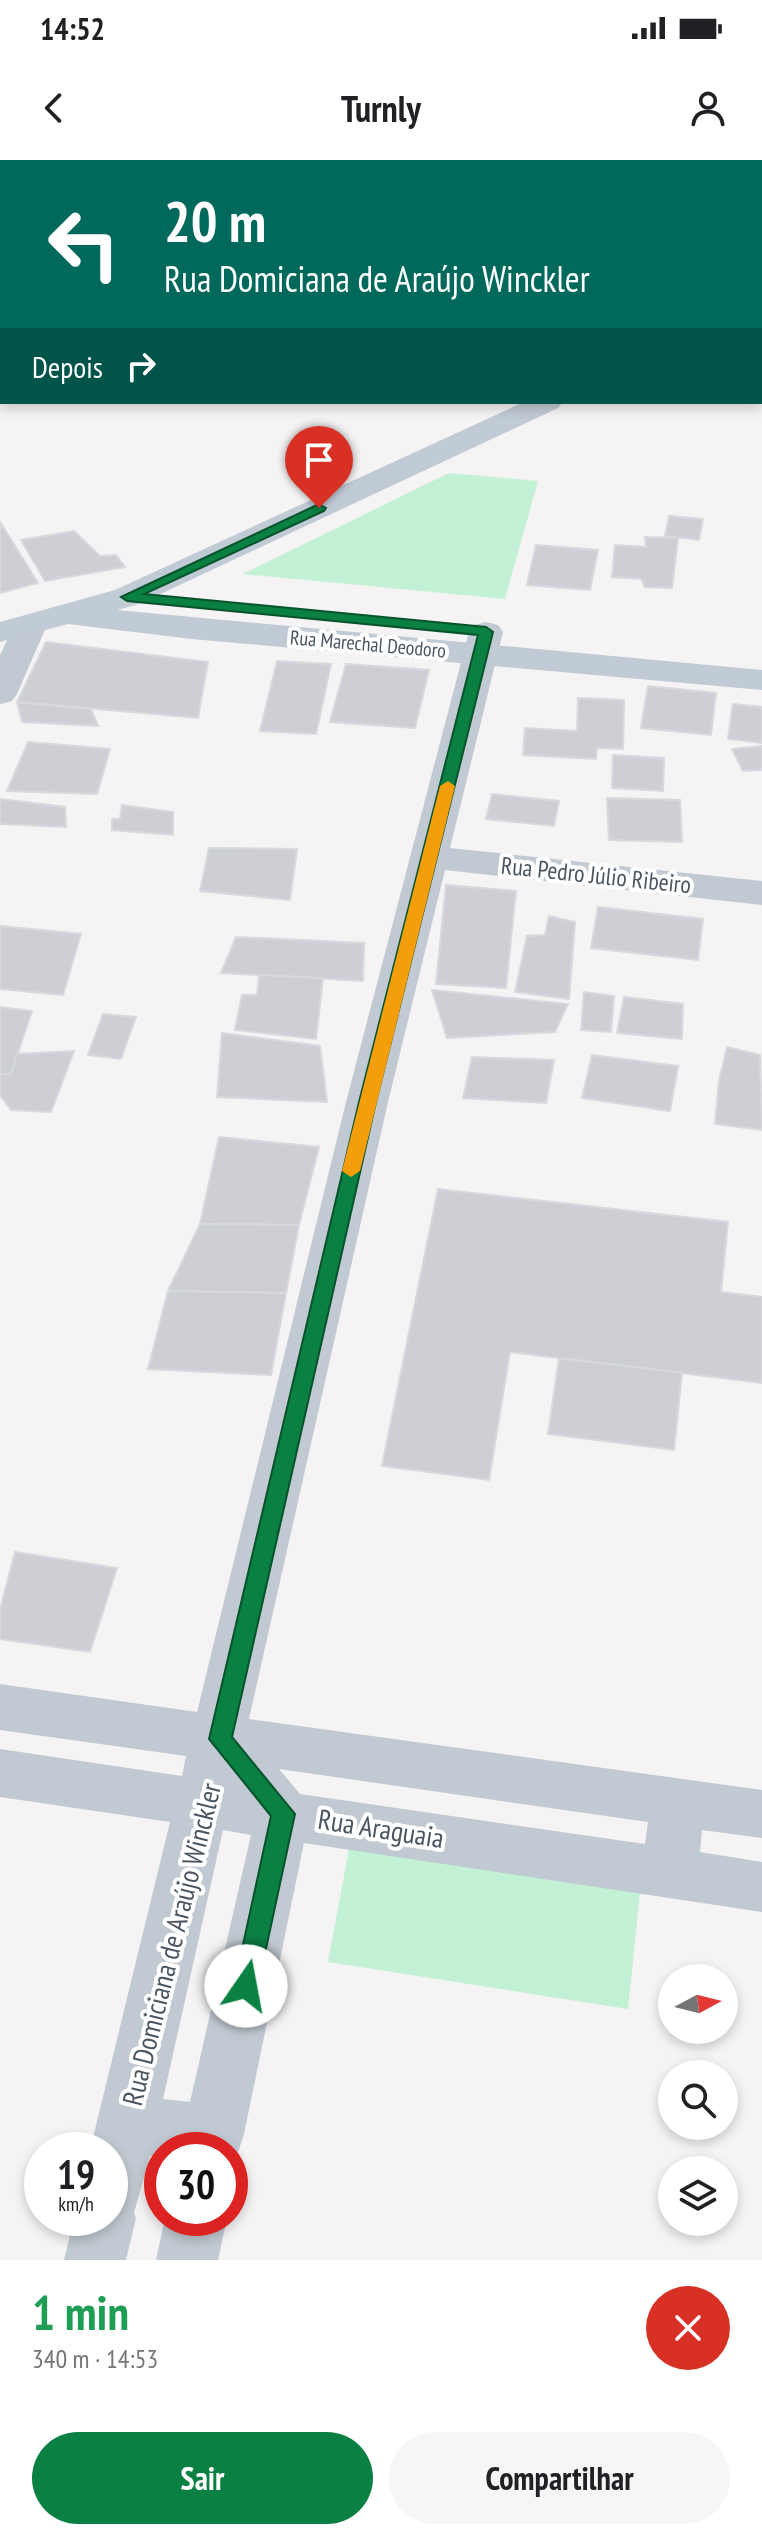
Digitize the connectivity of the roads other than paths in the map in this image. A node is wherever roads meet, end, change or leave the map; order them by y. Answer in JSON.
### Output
{"nodes":[{"id":1,"x":544,"y":404,"type":"edge"},
{"id":2,"x":127,"y":597,"type":"junction"},
{"id":3,"x":69,"y":614,"type":"junction"},
{"id":4,"x":15,"y":628,"type":"edge"},
{"id":5,"x":484,"y":643,"type":"junction"},
{"id":6,"x":761,"y":670,"type":"edge"},
{"id":7,"x":0,"y":694,"type":"edge"},
{"id":8,"x":430,"y":857,"type":"junction"},
{"id":9,"x":762,"y":893,"type":"edge"},
{"id":10,"x":0,"y":1707,"type":"edge"},
{"id":11,"x":220,"y":1739,"type":"junction"},
{"id":12,"x":0,"y":1773,"type":"edge"},
{"id":13,"x":205,"y":1801,"type":"junction"},
{"id":14,"x":677,"y":1802,"type":"junction"},
{"id":15,"x":283,"y":1814,"type":"junction"},
{"id":16,"x":762,"y":1814,"type":"edge"},
{"id":17,"x":670,"y":1873,"type":"junction"},
{"id":18,"x":762,"y":1887,"type":"edge"},
{"id":19,"x":127,"y":2124,"type":"junction"},
{"id":20,"x":125,"y":2132,"type":"edge"},
{"id":21,"x":165,"y":2132,"type":"edge"},
{"id":22,"x":214,"y":2132,"type":"edge"},
{"id":23,"x":101,"y":2236,"type":"edge"},
{"id":24,"x":192,"y":2236,"type":"edge"},
{"id":25,"x":95,"y":2260,"type":"edge"},
{"id":26,"x":187,"y":2260,"type":"edge"}],
"edges":[{"from":1,"to":2,"type":"street"},
{"from":2,"to":3,"type":"street"},
{"from":2,"to":5,"type":"street","name":"Rua Marechal Deodoro"},
{"from":3,"to":4,"type":"street"},
{"from":3,"to":5,"type":"street","name":"Rua Marechal Deodoro"},
{"from":4,"to":7,"type":"street"},
{"from":5,"to":6,"type":"street","name":"Rua Marechal Deodoro"},
{"from":5,"to":8,"type":"street","name":"Rua Domiciana de Araújo Winckler"},
{"from":8,"to":9,"type":"street","name":"Rua Pedro Júlio Ribeiro"},
{"from":8,"to":11,"type":"street","name":"Rua Domiciana de Araújo Winckler"},
{"from":10,"to":11,"type":"street"},
{"from":11,"to":13,"type":"street","name":"Rua Domiciana de Araújo Winckler"},
{"from":11,"to":14,"type":"street"},
{"from":11,"to":15,"type":"street","name":"Rua Domiciana de Araújo Winckler"},
{"from":12,"to":13,"type":"street","name":"Rua Araguaia"},
{"from":13,"to":15,"type":"street","name":"Rua Araguaia"},
{"from":13,"to":19,"type":"street","name":"Rua Domiciana de Araújo Winckler"},
{"from":14,"to":16,"type":"street"},
{"from":14,"to":17,"type":"street"},
{"from":15,"to":17,"type":"street","name":"Rua Araguaia"},
{"from":15,"to":22,"type":"street"},
{"from":17,"to":18,"type":"street","name":"Rua Araguaia"},
{"from":19,"to":20,"type":"street","name":"Rua Domiciana de Araújo Winckler"},
{"from":19,"to":21,"type":"street"},
{"from":23,"to":25,"type":"street"},
{"from":24,"to":26,"type":"street"}]}
